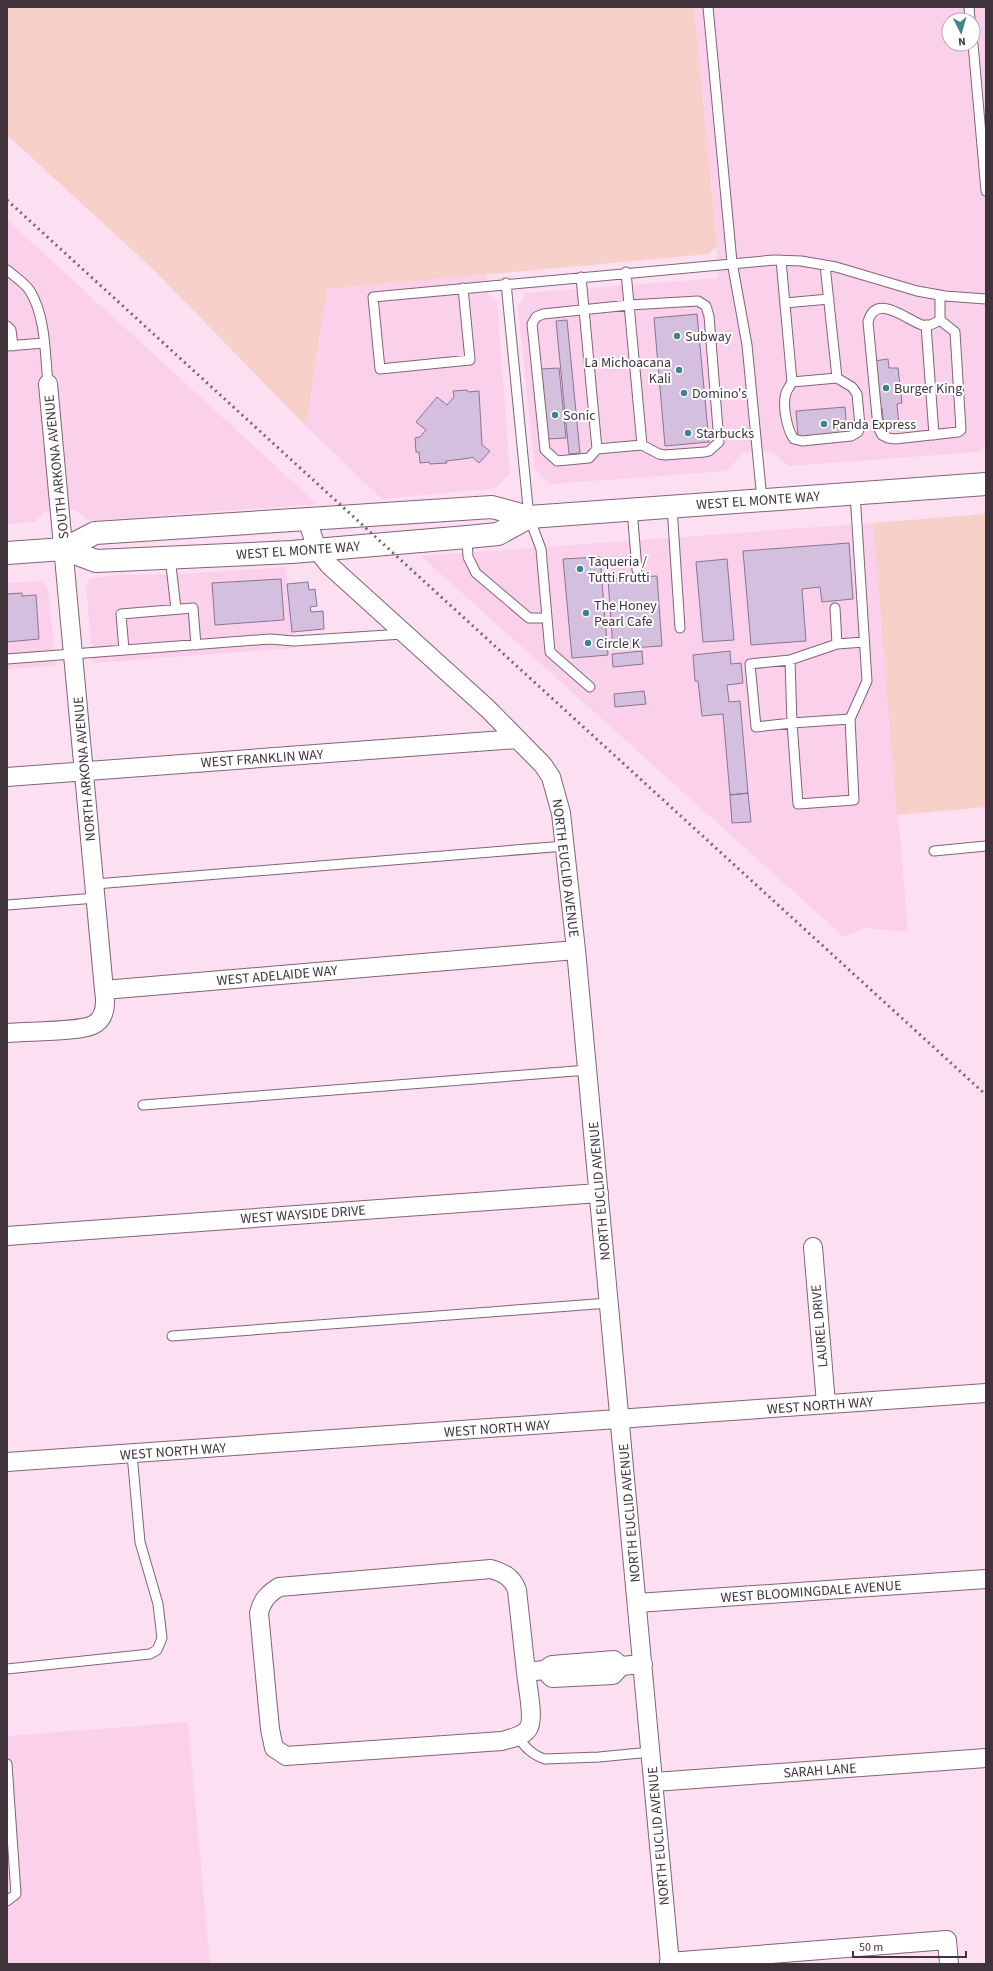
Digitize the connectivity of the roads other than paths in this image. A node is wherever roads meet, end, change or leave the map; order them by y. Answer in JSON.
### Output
{"nodes":[{"id":1,"x":708,"y":7,"type":"edge"},
{"id":2,"x":973,"y":52,"type":"edge"},
{"id":3,"x":986,"y":191,"type":"edge"},
{"id":4,"x":781,"y":260,"type":"junction"},
{"id":5,"x":732,"y":262,"type":"junction"},
{"id":6,"x":826,"y":265,"type":"junction"},
{"id":7,"x":7,"y":270,"type":"edge"},
{"id":8,"x":626,"y":272,"type":"junction"},
{"id":9,"x":581,"y":277,"type":"junction"},
{"id":10,"x":506,"y":284,"type":"junction"},
{"id":11,"x":463,"y":288,"type":"junction"},
{"id":12,"x":940,"y":295,"type":"junction"},
{"id":13,"x":829,"y":299,"type":"junction"},
{"id":14,"x":986,"y":299,"type":"edge"},
{"id":15,"x":785,"y":303,"type":"junction"},
{"id":16,"x":629,"y":305,"type":"junction"},
{"id":17,"x":584,"y":309,"type":"junction"},
{"id":18,"x":940,"y":320,"type":"junction"},
{"id":19,"x":926,"y":325,"type":"junction"},
{"id":20,"x":7,"y":326,"type":"edge"},
{"id":21,"x":44,"y":343,"type":"junction"},
{"id":22,"x":10,"y":346,"type":"edge"},
{"id":23,"x":837,"y":378,"type":"junction"},
{"id":24,"x":792,"y":382,"type":"junction"},
{"id":25,"x":48,"y":384,"type":"joint"},
{"id":26,"x":934,"y":435,"type":"junction"},
{"id":27,"x":642,"y":445,"type":"junction"},
{"id":28,"x":597,"y":449,"type":"junction"},
{"id":29,"x":986,"y":484,"type":"edge"},
{"id":30,"x":855,"y":493,"type":"junction"},
{"id":31,"x":762,"y":500,"type":"junction"},
{"id":32,"x":672,"y":507,"type":"junction"},
{"id":33,"x":632,"y":509,"type":"junction"},
{"id":34,"x":529,"y":517,"type":"junction"},
{"id":35,"x":307,"y":519,"type":"junction"},
{"id":36,"x":467,"y":537,"type":"junction"},
{"id":37,"x":64,"y":549,"type":"junction"},
{"id":38,"x":317,"y":550,"type":"junction"},
{"id":39,"x":7,"y":553,"type":"edge"},
{"id":40,"x":170,"y":557,"type":"junction"},
{"id":41,"x":637,"y":570,"type":"dead end"},
{"id":42,"x":835,"y":608,"type":"dead end"},
{"id":43,"x":176,"y":609,"type":"junction"},
{"id":44,"x":547,"y":618,"type":"junction"},
{"id":45,"x":680,"y":628,"type":"dead end"},
{"id":46,"x":403,"y":634,"type":"junction"},
{"id":47,"x":864,"y":642,"type":"junction"},
{"id":48,"x":837,"y":644,"type":"junction"},
{"id":49,"x":196,"y":645,"type":"junction"},
{"id":50,"x":124,"y":650,"type":"junction"},
{"id":51,"x":73,"y":654,"type":"junction"},
{"id":52,"x":7,"y":659,"type":"edge"},
{"id":53,"x":790,"y":660,"type":"junction"},
{"id":54,"x":590,"y":687,"type":"dead end"},
{"id":55,"x":850,"y":719,"type":"junction"},
{"id":56,"x":792,"y":723,"type":"junction"},
{"id":57,"x":517,"y":739,"type":"junction"},
{"id":58,"x":85,"y":771,"type":"junction"},
{"id":59,"x":7,"y":777,"type":"edge"},
{"id":60,"x":565,"y":846,"type":"junction"},
{"id":61,"x":986,"y":846,"type":"edge"},
{"id":62,"x":934,"y":851,"type":"dead end"},
{"id":63,"x":95,"y":891,"type":"junction"},
{"id":64,"x":7,"y":905,"type":"edge"},
{"id":65,"x":576,"y":950,"type":"junction"},
{"id":66,"x":104,"y":990,"type":"junction"},
{"id":67,"x":7,"y":1033,"type":"edge"},
{"id":68,"x":588,"y":1070,"type":"junction"},
{"id":69,"x":143,"y":1105,"type":"dead end"},
{"id":70,"x":599,"y":1193,"type":"junction"},
{"id":71,"x":7,"y":1236,"type":"edge"},
{"id":72,"x":813,"y":1247,"type":"dead end"},
{"id":73,"x":609,"y":1303,"type":"junction"},
{"id":74,"x":172,"y":1336,"type":"dead end"},
{"id":75,"x":986,"y":1393,"type":"edge"},
{"id":76,"x":826,"y":1404,"type":"junction"},
{"id":77,"x":620,"y":1419,"type":"junction"},
{"id":78,"x":132,"y":1454,"type":"junction"},
{"id":79,"x":7,"y":1462,"type":"edge"},
{"id":80,"x":986,"y":1579,"type":"edge"},
{"id":81,"x":637,"y":1603,"type":"junction"},
{"id":82,"x":643,"y":1664,"type":"junction"},
{"id":83,"x":7,"y":1670,"type":"edge"},
{"id":84,"x":526,"y":1672,"type":"junction"},
{"id":85,"x":518,"y":1737,"type":"junction"},
{"id":86,"x":651,"y":1752,"type":"junction"},
{"id":87,"x":986,"y":1758,"type":"edge"},
{"id":88,"x":7,"y":1764,"type":"edge"},
{"id":89,"x":654,"y":1782,"type":"junction"},
{"id":90,"x":7,"y":1901,"type":"edge"},
{"id":91,"x":670,"y":1963,"type":"edge"},
{"id":92,"x":949,"y":1964,"type":"edge"}],
"edges":[{"from":1,"to":5,"type":"lane"},
{"from":2,"to":3,"type":"lane"},
{"from":4,"to":5,"type":"lane"},
{"from":4,"to":6,"type":"lane"},
{"from":4,"to":15,"type":"lane"},
{"from":5,"to":8,"type":"lane"},
{"from":5,"to":31,"type":"lane"},
{"from":6,"to":12,"type":"lane"},
{"from":6,"to":13,"type":"lane"},
{"from":7,"to":21,"type":"lane"},
{"from":8,"to":9,"type":"lane"},
{"from":8,"to":16,"type":"lane"},
{"from":9,"to":10,"type":"lane"},
{"from":9,"to":17,"type":"lane"},
{"from":10,"to":11,"type":"lane"},
{"from":10,"to":34,"type":"lane"},
{"from":11,"to":11,"type":"lane"},
{"from":12,"to":14,"type":"lane"},
{"from":12,"to":18,"type":"lane"},
{"from":13,"to":15,"type":"lane"},
{"from":13,"to":23,"type":"lane"},
{"from":15,"to":24,"type":"lane"},
{"from":16,"to":17,"type":"lane"},
{"from":16,"to":27,"type":"lane"},
{"from":16,"to":27,"type":"lane"},
{"from":17,"to":28,"type":"lane"},
{"from":17,"to":28,"type":"lane"},
{"from":18,"to":19,"type":"lane"},
{"from":18,"to":26,"type":"lane"},
{"from":19,"to":26,"type":"lane"},
{"from":19,"to":26,"type":"lane"},
{"from":20,"to":22,"type":"lane"},
{"from":21,"to":22,"type":"lane"},
{"from":21,"to":25,"type":"lane"},
{"from":23,"to":24,"type":"lane"},
{"from":23,"to":24,"type":"lane"},
{"from":25,"to":37,"type":"street","name":"SOUTH ARKONA AVENUE"},
{"from":27,"to":28,"type":"lane"},
{"from":29,"to":30,"type":"main road","name":"WEST EL MONTE WAY"},
{"from":30,"to":31,"type":"main road","name":"WEST EL MONTE WAY"},
{"from":30,"to":47,"type":"lane"},
{"from":31,"to":32,"type":"main road","name":"WEST EL MONTE WAY"},
{"from":32,"to":33,"type":"main road","name":"WEST EL MONTE WAY"},
{"from":32,"to":45,"type":"lane"},
{"from":33,"to":34,"type":"main road","name":"WEST EL MONTE WAY"},
{"from":33,"to":41,"type":"lane"},
{"from":34,"to":35,"type":"main road","name":"WEST EL MONTE WAY"},
{"from":34,"to":36,"type":"main road","name":"WEST EL MONTE WAY"},
{"from":34,"to":44,"type":"lane"},
{"from":35,"to":37,"type":"main road","name":"WEST EL MONTE WAY"},
{"from":35,"to":38,"type":"street","name":"NORTH EUCLID AVENUE"},
{"from":36,"to":38,"type":"main road","name":"WEST EL MONTE WAY"},
{"from":36,"to":44,"type":"lane"},
{"from":37,"to":39,"type":"main road","name":"WEST EL MONTE WAY"},
{"from":37,"to":40,"type":"main road","name":"WEST EL MONTE WAY"},
{"from":37,"to":51,"type":"street","name":"NORTH ARKONA AVENUE"},
{"from":38,"to":40,"type":"main road","name":"WEST EL MONTE WAY"},
{"from":38,"to":46,"type":"street","name":"NORTH EUCLID AVENUE"},
{"from":40,"to":43,"type":"lane"},
{"from":42,"to":48,"type":"lane"},
{"from":43,"to":49,"type":"lane"},
{"from":43,"to":50,"type":"lane"},
{"from":44,"to":54,"type":"lane"},
{"from":46,"to":49,"type":"lane"},
{"from":46,"to":57,"type":"street","name":"NORTH EUCLID AVENUE"},
{"from":47,"to":48,"type":"lane"},
{"from":47,"to":55,"type":"lane"},
{"from":48,"to":53,"type":"lane"},
{"from":49,"to":50,"type":"lane"},
{"from":50,"to":51,"type":"lane"},
{"from":51,"to":52,"type":"lane"},
{"from":51,"to":58,"type":"street","name":"NORTH ARKONA AVENUE"},
{"from":53,"to":56,"type":"lane"},
{"from":53,"to":56,"type":"lane"},
{"from":55,"to":56,"type":"lane"},
{"from":55,"to":56,"type":"lane"},
{"from":57,"to":58,"type":"street","name":"WEST FRANKLIN WAY"},
{"from":57,"to":60,"type":"street","name":"NORTH EUCLID AVENUE"},
{"from":58,"to":59,"type":"street","name":"WEST FRANKLIN WAY"},
{"from":58,"to":63,"type":"street","name":"NORTH ARKONA AVENUE"},
{"from":60,"to":63,"type":"lane"},
{"from":60,"to":65,"type":"street","name":"NORTH EUCLID AVENUE"},
{"from":61,"to":62,"type":"lane"},
{"from":63,"to":64,"type":"lane"},
{"from":63,"to":66,"type":"street","name":"NORTH ARKONA AVENUE"},
{"from":65,"to":66,"type":"street","name":"WEST ADELAIDE WAY"},
{"from":65,"to":68,"type":"street","name":"NORTH EUCLID AVENUE"},
{"from":66,"to":67,"type":"street"},
{"from":68,"to":69,"type":"lane"},
{"from":68,"to":70,"type":"street","name":"NORTH EUCLID AVENUE"},
{"from":70,"to":71,"type":"street","name":"WEST WAYSIDE DRIVE"},
{"from":70,"to":73,"type":"street","name":"NORTH EUCLID AVENUE"},
{"from":72,"to":76,"type":"street","name":"LAUREL DRIVE"},
{"from":73,"to":74,"type":"lane"},
{"from":73,"to":77,"type":"street","name":"NORTH EUCLID AVENUE"},
{"from":75,"to":76,"type":"street","name":"WEST NORTH WAY"},
{"from":76,"to":77,"type":"street","name":"WEST NORTH WAY"},
{"from":77,"to":78,"type":"street","name":"WEST NORTH WAY"},
{"from":77,"to":81,"type":"street","name":"NORTH EUCLID AVENUE"},
{"from":78,"to":79,"type":"street","name":"WEST NORTH WAY"},
{"from":78,"to":83,"type":"lane"},
{"from":80,"to":81,"type":"street","name":"WEST BLOOMINGDALE AVENUE"},
{"from":81,"to":82,"type":"street","name":"NORTH EUCLID AVENUE"},
{"from":82,"to":84,"type":"street"},
{"from":82,"to":86,"type":"street","name":"NORTH EUCLID AVENUE"},
{"from":84,"to":85,"type":"street"},
{"from":84,"to":85,"type":"street"},
{"from":85,"to":86,"type":"lane"},
{"from":86,"to":89,"type":"street","name":"NORTH EUCLID AVENUE"},
{"from":87,"to":89,"type":"street","name":"SARAH LANE"},
{"from":88,"to":90,"type":"lane"},
{"from":89,"to":91,"type":"street","name":"NORTH EUCLID AVENUE"},
{"from":91,"to":92,"type":"street"}]}
